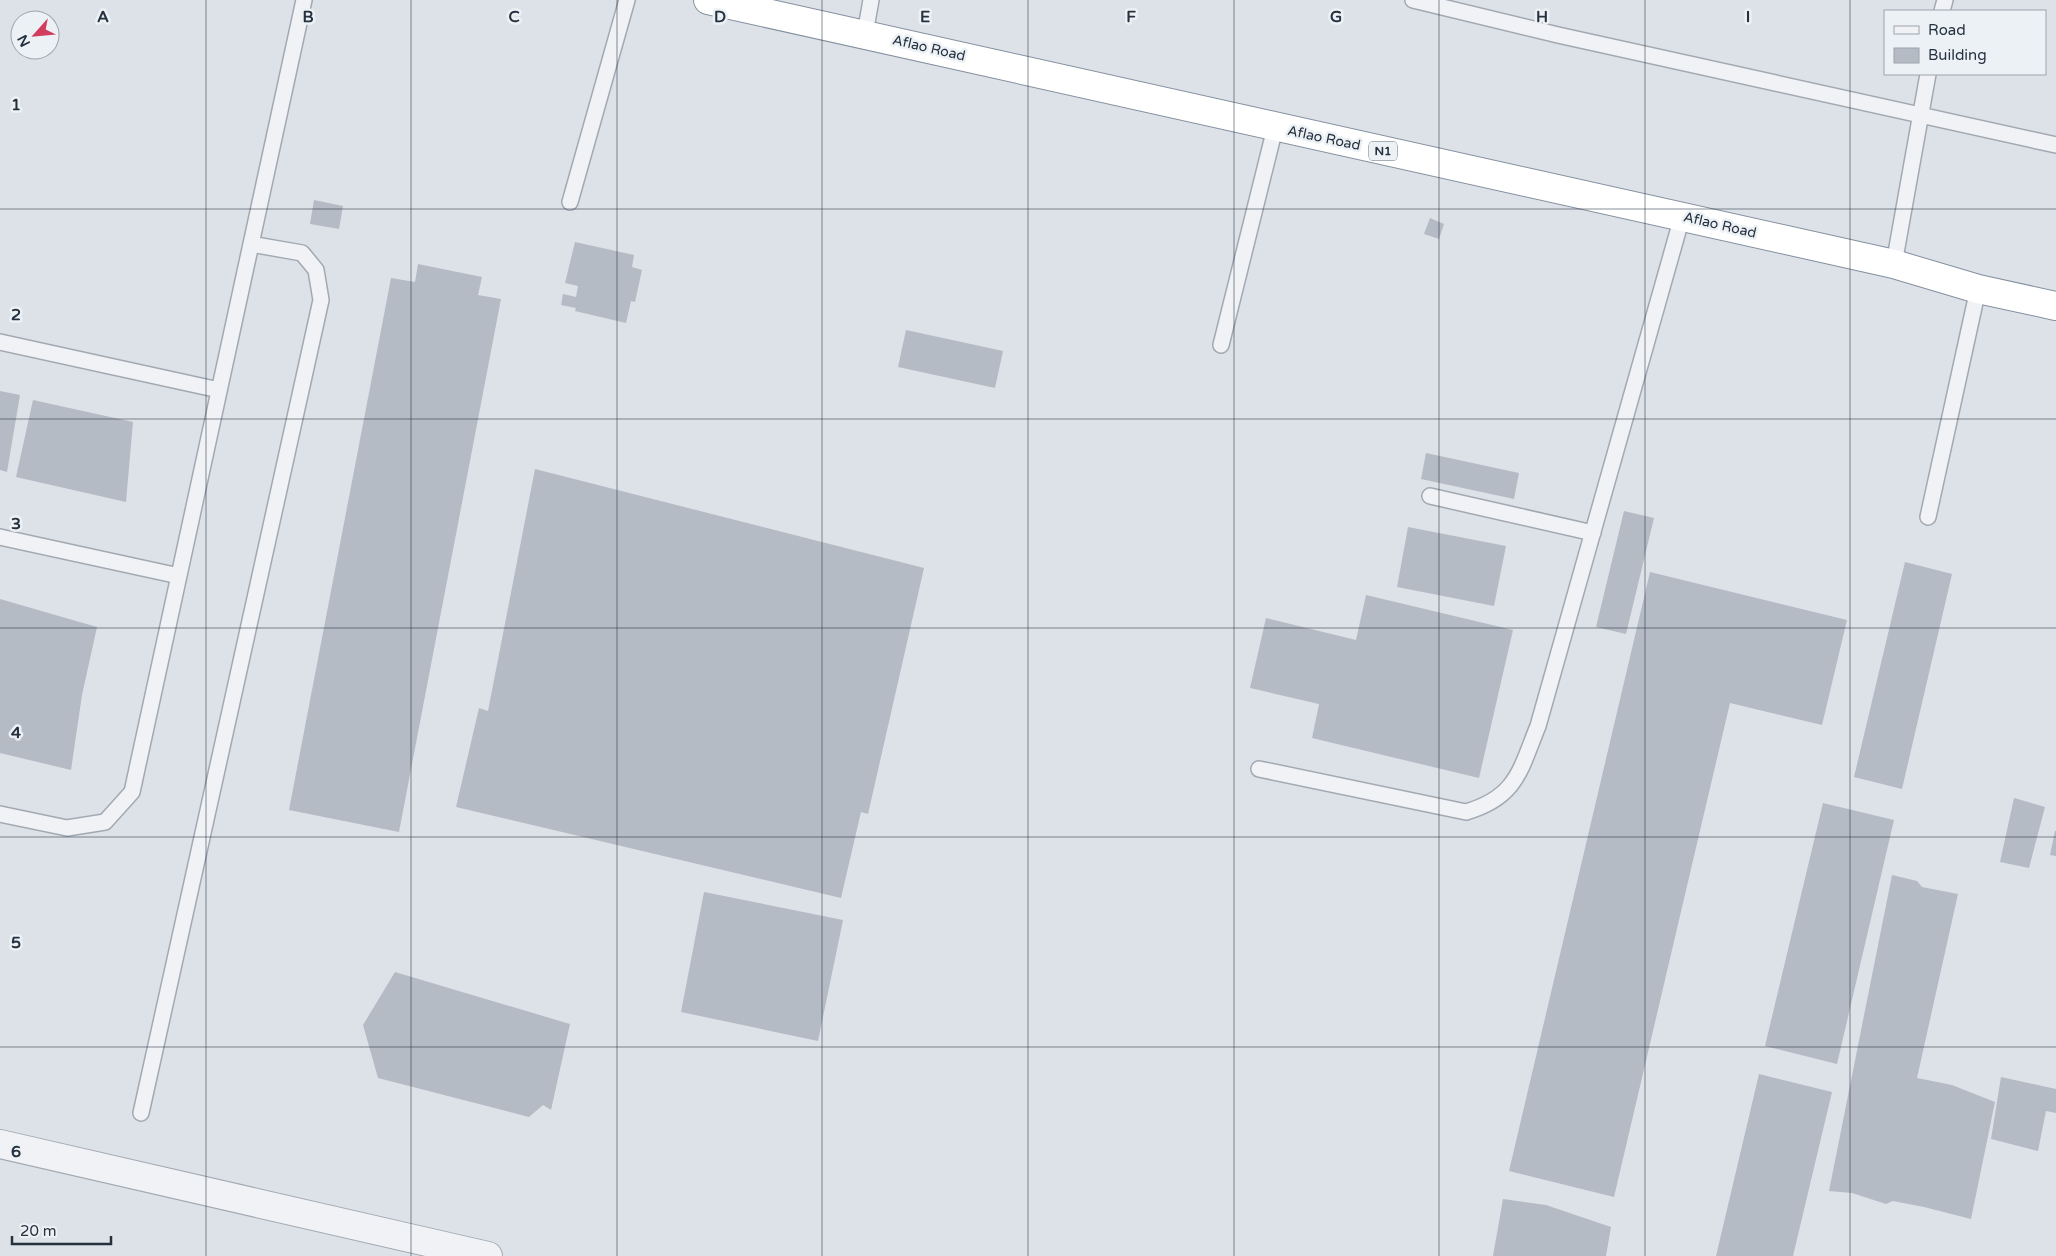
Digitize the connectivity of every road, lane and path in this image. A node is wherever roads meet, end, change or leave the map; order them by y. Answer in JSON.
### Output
{"nodes":[{"id":1,"x":304,"y":0,"type":"edge"},
{"id":2,"x":627,"y":0,"type":"edge"},
{"id":3,"x":708,"y":0,"type":"edge"},
{"id":4,"x":871,"y":0,"type":"edge"},
{"id":5,"x":1413,"y":0,"type":"edge"},
{"id":6,"x":865,"y":34,"type":"junction"},
{"id":7,"x":1928,"y":75,"type":"edge"},
{"id":8,"x":1919,"y":116,"type":"junction"},
{"id":9,"x":1275,"y":128,"type":"junction"},
{"id":10,"x":2056,"y":146,"type":"edge"},
{"id":11,"x":570,"y":202,"type":"dead end"},
{"id":12,"x":1682,"y":217,"type":"junction"},
{"id":13,"x":250,"y":244,"type":"junction"},
{"id":14,"x":1894,"y":264,"type":"junction"},
{"id":15,"x":1978,"y":289,"type":"junction"},
{"id":16,"x":2056,"y":306,"type":"edge"},
{"id":17,"x":0,"y":342,"type":"edge"},
{"id":18,"x":1221,"y":345,"type":"dead end"},
{"id":19,"x":219,"y":390,"type":"junction"},
{"id":20,"x":1430,"y":496,"type":"dead end"},
{"id":21,"x":1928,"y":517,"type":"dead end"},
{"id":22,"x":1592,"y":533,"type":"junction"},
{"id":23,"x":0,"y":537,"type":"edge"},
{"id":24,"x":179,"y":576,"type":"junction"},
{"id":25,"x":1259,"y":769,"type":"dead end"},
{"id":26,"x":0,"y":814,"type":"edge"},
{"id":27,"x":141,"y":1113,"type":"dead end"},
{"id":28,"x":0,"y":1144,"type":"edge"},
{"id":29,"x":485,"y":1256,"type":"edge"}],
"edges":[{"from":1,"to":13,"type":"lane"},
{"from":2,"to":11,"type":"lane"},
{"from":3,"to":6,"type":"highway","name":"Aflao Road","number":"N1"},
{"from":4,"to":6,"type":"lane"},
{"from":5,"to":8,"type":"lane"},
{"from":6,"to":9,"type":"highway","name":"Aflao Road","number":"N1"},
{"from":7,"to":8,"type":"lane"},
{"from":8,"to":10,"type":"lane"},
{"from":8,"to":14,"type":"lane"},
{"from":9,"to":12,"type":"highway","name":"Aflao Road","number":"N1"},
{"from":9,"to":18,"type":"lane"},
{"from":12,"to":14,"type":"highway","name":"Aflao Road","number":"N1"},
{"from":12,"to":22,"type":"lane"},
{"from":13,"to":19,"type":"lane"},
{"from":13,"to":27,"type":"lane"},
{"from":14,"to":15,"type":"highway","name":"Aflao Road","number":"N1"},
{"from":15,"to":16,"type":"highway","name":"Aflao Road","number":"N1"},
{"from":15,"to":21,"type":"lane"},
{"from":17,"to":19,"type":"lane"},
{"from":19,"to":24,"type":"lane"},
{"from":20,"to":22,"type":"lane"},
{"from":22,"to":25,"type":"lane"},
{"from":23,"to":24,"type":"lane"},
{"from":24,"to":26,"type":"lane"},
{"from":28,"to":29,"type":"street"}]}
